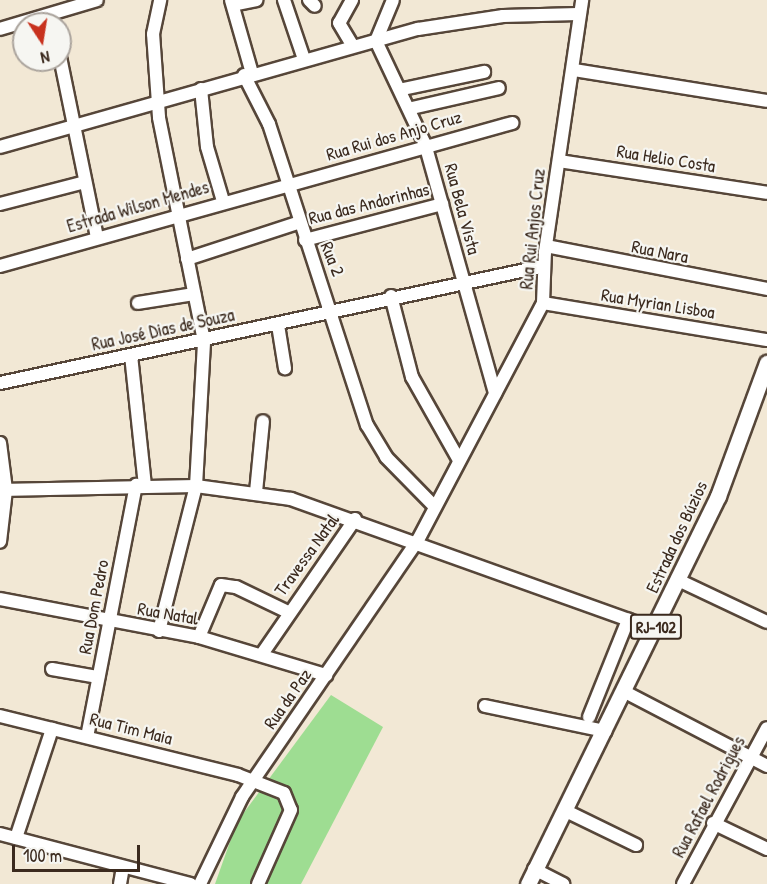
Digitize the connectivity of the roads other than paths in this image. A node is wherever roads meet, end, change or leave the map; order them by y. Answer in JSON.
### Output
{"nodes":[{"id":1,"x":97,"y":0,"type":"edge"},
{"id":2,"x":160,"y":0,"type":"edge"},
{"id":3,"x":256,"y":0,"type":"edge"},
{"id":4,"x":284,"y":0,"type":"edge"},
{"id":5,"x":352,"y":0,"type":"edge"},
{"id":6,"x":393,"y":0,"type":"edge"},
{"id":7,"x":582,"y":0,"type":"edge"},
{"id":8,"x":232,"y":2,"type":"edge"},
{"id":9,"x":68,"y":12,"type":"edge"},
{"id":10,"x":578,"y":14,"type":"junction"},
{"id":11,"x":376,"y":41,"type":"junction"},
{"id":12,"x":352,"y":45,"type":"junction"},
{"id":13,"x":304,"y":59,"type":"junction"},
{"id":14,"x":574,"y":70,"type":"junction"},
{"id":15,"x":63,"y":72,"type":"edge"},
{"id":16,"x":484,"y":72,"type":"dead end"},
{"id":17,"x":248,"y":74,"type":"junction"},
{"id":18,"x":499,"y":88,"type":"dead end"},
{"id":19,"x":201,"y":89,"type":"junction"},
{"id":20,"x":403,"y":89,"type":"junction"},
{"id":21,"x":158,"y":98,"type":"junction"},
{"id":22,"x":767,"y":101,"type":"edge"},
{"id":23,"x":412,"y":108,"type":"junction"},
{"id":24,"x":512,"y":123,"type":"dead end"},
{"id":25,"x":75,"y":127,"type":"junction"},
{"id":26,"x":424,"y":144,"type":"junction"},
{"id":27,"x":0,"y":147,"type":"edge"},
{"id":28,"x":559,"y":161,"type":"junction"},
{"id":29,"x":85,"y":182,"type":"junction"},
{"id":30,"x":287,"y":186,"type":"junction"},
{"id":31,"x":767,"y":193,"type":"edge"},
{"id":32,"x":223,"y":201,"type":"junction"},
{"id":33,"x":0,"y":204,"type":"edge"},
{"id":34,"x":442,"y":204,"type":"junction"},
{"id":35,"x":177,"y":215,"type":"junction"},
{"id":36,"x":297,"y":223,"type":"junction"},
{"id":37,"x":97,"y":238,"type":"junction"},
{"id":38,"x":305,"y":240,"type":"junction"},
{"id":39,"x":546,"y":246,"type":"junction"},
{"id":40,"x":187,"y":259,"type":"junction"},
{"id":41,"x":0,"y":266,"type":"edge"},
{"id":42,"x":544,"y":266,"type":"junction"},
{"id":43,"x":462,"y":280,"type":"junction"},
{"id":44,"x":767,"y":289,"type":"edge"},
{"id":45,"x":195,"y":294,"type":"junction"},
{"id":46,"x":391,"y":296,"type":"junction"},
{"id":47,"x":138,"y":303,"type":"dead end"},
{"id":48,"x":543,"y":303,"type":"junction"},
{"id":49,"x":333,"y":310,"type":"junction"},
{"id":50,"x":278,"y":325,"type":"junction"},
{"id":51,"x":767,"y":340,"type":"edge"},
{"id":52,"x":204,"y":341,"type":"junction"},
{"id":53,"x":131,"y":356,"type":"junction"},
{"id":54,"x":767,"y":363,"type":"edge"},
{"id":55,"x":285,"y":368,"type":"dead end"},
{"id":56,"x":0,"y":383,"type":"edge"},
{"id":57,"x":495,"y":393,"type":"junction"},
{"id":58,"x":263,"y":421,"type":"dead end"},
{"id":59,"x":0,"y":443,"type":"edge"},
{"id":60,"x":459,"y":460,"type":"junction"},
{"id":61,"x":141,"y":485,"type":"junction"},
{"id":62,"x":196,"y":486,"type":"junction"},
{"id":63,"x":3,"y":490,"type":"edge"},
{"id":64,"x":256,"y":492,"type":"junction"},
{"id":65,"x":432,"y":504,"type":"junction"},
{"id":66,"x":355,"y":519,"type":"junction"},
{"id":67,"x":418,"y":540,"type":"junction"},
{"id":68,"x":0,"y":542,"type":"edge"},
{"id":69,"x":678,"y":580,"type":"junction"},
{"id":70,"x":0,"y":599,"type":"edge"},
{"id":71,"x":288,"y":612,"type":"junction"},
{"id":72,"x":628,"y":620,"type":"junction"},
{"id":73,"x":111,"y":622,"type":"junction"},
{"id":74,"x":767,"y":622,"type":"edge"},
{"id":75,"x":654,"y":629,"type":"junction"},
{"id":76,"x":159,"y":631,"type":"junction"},
{"id":77,"x":199,"y":637,"type":"junction"},
{"id":78,"x":262,"y":654,"type":"junction"},
{"id":79,"x":52,"y":669,"type":"dead end"},
{"id":80,"x":326,"y":675,"type":"junction"},
{"id":81,"x":98,"y":677,"type":"junction"},
{"id":82,"x":625,"y":692,"type":"junction"},
{"id":83,"x":486,"y":706,"type":"dead end"},
{"id":84,"x":0,"y":716,"type":"edge"},
{"id":85,"x":589,"y":717,"type":"dead end"},
{"id":86,"x":767,"y":728,"type":"edge"},
{"id":87,"x":52,"y":729,"type":"junction"},
{"id":88,"x":605,"y":731,"type":"junction"},
{"id":89,"x":87,"y":737,"type":"junction"},
{"id":90,"x":749,"y":757,"type":"junction"},
{"id":91,"x":767,"y":766,"type":"edge"},
{"id":92,"x":254,"y":780,"type":"junction"},
{"id":93,"x":566,"y":811,"type":"junction"},
{"id":94,"x":713,"y":823,"type":"junction"},
{"id":95,"x":0,"y":834,"type":"edge"},
{"id":96,"x":16,"y":838,"type":"junction"},
{"id":97,"x":636,"y":845,"type":"dead end"},
{"id":98,"x":767,"y":849,"type":"edge"},
{"id":99,"x":123,"y":867,"type":"junction"},
{"id":100,"x":534,"y":869,"type":"junction"},
{"id":101,"x":120,"y":884,"type":"edge"},
{"id":102,"x":190,"y":884,"type":"edge"},
{"id":103,"x":200,"y":884,"type":"edge"},
{"id":104,"x":258,"y":884,"type":"edge"},
{"id":105,"x":528,"y":884,"type":"edge"},
{"id":106,"x":563,"y":884,"type":"edge"},
{"id":107,"x":683,"y":884,"type":"edge"}],
"edges":[{"from":1,"to":9,"type":"street"},
{"from":2,"to":21,"type":"street"},
{"from":3,"to":8,"type":"street"},
{"from":4,"to":13,"type":"street"},
{"from":5,"to":12,"type":"street"},
{"from":6,"to":11,"type":"street"},
{"from":7,"to":10,"type":"street","name":"Rua Rui Anjos Cruz"},
{"from":8,"to":17,"type":"street"},
{"from":10,"to":11,"type":"street"},
{"from":10,"to":14,"type":"street","name":"Rua Rui Anjos Cruz"},
{"from":11,"to":12,"type":"street"},
{"from":11,"to":20,"type":"street","name":"Rua Bela Vista"},
{"from":12,"to":13,"type":"street"},
{"from":13,"to":17,"type":"street"},
{"from":14,"to":22,"type":"street"},
{"from":14,"to":28,"type":"street","name":"Rua Rui Anjos Cruz"},
{"from":15,"to":25,"type":"street"},
{"from":16,"to":20,"type":"street"},
{"from":17,"to":19,"type":"street"},
{"from":17,"to":30,"type":"street"},
{"from":18,"to":23,"type":"street"},
{"from":19,"to":21,"type":"street"},
{"from":19,"to":32,"type":"street"},
{"from":20,"to":23,"type":"street","name":"Rua Bela Vista"},
{"from":21,"to":25,"type":"street"},
{"from":21,"to":35,"type":"street"},
{"from":23,"to":26,"type":"street","name":"Rua Bela Vista"},
{"from":24,"to":26,"type":"street","name":"Rua Rui dos Anjo Cruz"},
{"from":25,"to":27,"type":"street"},
{"from":25,"to":29,"type":"street"},
{"from":26,"to":30,"type":"street","name":"Rua Rui dos Anjo Cruz"},
{"from":26,"to":34,"type":"street","name":"Rua Bela Vista"},
{"from":28,"to":31,"type":"street","name":"Rua Helio Costa"},
{"from":28,"to":39,"type":"street","name":"Rua Rui Anjos Cruz"},
{"from":29,"to":33,"type":"street"},
{"from":29,"to":37,"type":"street"},
{"from":30,"to":32,"type":"street","name":"Estrada Wilson Mendes"},
{"from":30,"to":36,"type":"street","name":"Rua 2"},
{"from":32,"to":35,"type":"street","name":"Estrada Wilson Mendes"},
{"from":34,"to":38,"type":"street","name":"Rua das Andorinhas"},
{"from":34,"to":43,"type":"street","name":"Rua Bela Vista"},
{"from":35,"to":37,"type":"street","name":"Estrada Wilson Mendes"},
{"from":35,"to":40,"type":"street"},
{"from":36,"to":38,"type":"street","name":"Rua 2"},
{"from":36,"to":40,"type":"street"},
{"from":37,"to":41,"type":"street","name":"Estrada Wilson Mendes"},
{"from":38,"to":49,"type":"street","name":"Rua 2"},
{"from":39,"to":42,"type":"street","name":"Rua Rui Anjos Cruz"},
{"from":39,"to":44,"type":"street","name":"Rua Nara"},
{"from":40,"to":45,"type":"street"},
{"from":42,"to":43,"type":"street","name":"Rua José Dias de Souza"},
{"from":42,"to":48,"type":"street","name":"Rua Rui Anjos Cruz"},
{"from":43,"to":46,"type":"street","name":"Rua José Dias de Souza"},
{"from":43,"to":57,"type":"street","name":"Rua Bela Vista"},
{"from":45,"to":47,"type":"street"},
{"from":45,"to":52,"type":"street"},
{"from":46,"to":49,"type":"street","name":"Rua José Dias de Souza"},
{"from":46,"to":60,"type":"street"},
{"from":48,"to":51,"type":"street","name":"Rua Myrian Lisboa"},
{"from":48,"to":57,"type":"street","name":"Rua Rui Anjos Cruz"},
{"from":49,"to":50,"type":"street","name":"Rua José Dias de Souza"},
{"from":49,"to":65,"type":"street","name":"Rua 2"},
{"from":50,"to":52,"type":"street","name":"Rua José Dias de Souza"},
{"from":50,"to":55,"type":"street"},
{"from":52,"to":53,"type":"street","name":"Rua José Dias de Souza"},
{"from":52,"to":62,"type":"street"},
{"from":53,"to":56,"type":"street","name":"Rua José Dias de Souza"},
{"from":53,"to":61,"type":"street","name":"Rua Dom Pedro"},
{"from":54,"to":69,"type":"main road","name":"Estrada dos Búzios","number":"RJ-102"},
{"from":57,"to":60,"type":"street","name":"Rua Rui Anjos Cruz"},
{"from":58,"to":64,"type":"street"},
{"from":59,"to":63,"type":"street"},
{"from":60,"to":65,"type":"street","name":"Rua Rui Anjos Cruz"},
{"from":61,"to":62,"type":"street"},
{"from":61,"to":63,"type":"street"},
{"from":61,"to":73,"type":"street","name":"Rua Dom Pedro"},
{"from":62,"to":64,"type":"street"},
{"from":62,"to":76,"type":"street"},
{"from":63,"to":68,"type":"street"},
{"from":64,"to":66,"type":"street"},
{"from":65,"to":67,"type":"street","name":"Rua Rui Anjos Cruz"},
{"from":66,"to":67,"type":"street"},
{"from":66,"to":71,"type":"street","name":"Travessa Natal"},
{"from":67,"to":72,"type":"street"},
{"from":67,"to":80,"type":"street","name":"Rua da Paz"},
{"from":69,"to":74,"type":"street"},
{"from":69,"to":75,"type":"main road","name":"Estrada dos Búzios","number":"RJ-102"},
{"from":70,"to":73,"type":"street","name":"Rua Natal"},
{"from":71,"to":77,"type":"street","name":"Travessa Natal"},
{"from":71,"to":78,"type":"street","name":"Travessa Natal"},
{"from":72,"to":75,"type":"street"},
{"from":72,"to":85,"type":"street"},
{"from":73,"to":76,"type":"street","name":"Rua Natal"},
{"from":73,"to":81,"type":"street","name":"Rua Dom Pedro"},
{"from":75,"to":82,"type":"main road","name":"Estrada dos Búzios","number":"RJ-102"},
{"from":76,"to":77,"type":"street","name":"Rua Natal"},
{"from":77,"to":78,"type":"street","name":"Rua Natal"},
{"from":78,"to":80,"type":"street","name":"Rua Natal"},
{"from":79,"to":81,"type":"street"},
{"from":80,"to":92,"type":"street","name":"Rua da Paz"},
{"from":81,"to":89,"type":"street","name":"Rua Dom Pedro"},
{"from":82,"to":88,"type":"main road","name":"Estrada dos Búzios","number":"RJ-102"},
{"from":82,"to":90,"type":"street"},
{"from":83,"to":88,"type":"street"},
{"from":84,"to":87,"type":"street","name":"Rua Tim Maia"},
{"from":86,"to":90,"type":"street","name":"Rua Rafael Rodrigues"},
{"from":87,"to":89,"type":"street","name":"Rua Tim Maia"},
{"from":87,"to":96,"type":"street"},
{"from":88,"to":93,"type":"main road","name":"Estrada dos Búzios","number":"RJ-102"},
{"from":89,"to":92,"type":"street","name":"Rua Tim Maia"},
{"from":90,"to":91,"type":"street"},
{"from":90,"to":94,"type":"street","name":"Rua Rafael Rodrigues"},
{"from":92,"to":103,"type":"street","name":"Rua da Paz"},
{"from":92,"to":104,"type":"street","name":"Rua Tim Maia"},
{"from":93,"to":97,"type":"street"},
{"from":93,"to":100,"type":"main road","name":"Estrada dos Búzios","number":"RJ-102"},
{"from":94,"to":98,"type":"street"},
{"from":94,"to":107,"type":"street","name":"Rua Rafael Rodrigues"},
{"from":95,"to":96,"type":"street"},
{"from":96,"to":99,"type":"street"},
{"from":99,"to":101,"type":"street"},
{"from":99,"to":102,"type":"street"},
{"from":100,"to":105,"type":"main road","name":"Estrada dos Búzios","number":"RJ-102"},
{"from":100,"to":106,"type":"street"}]}
